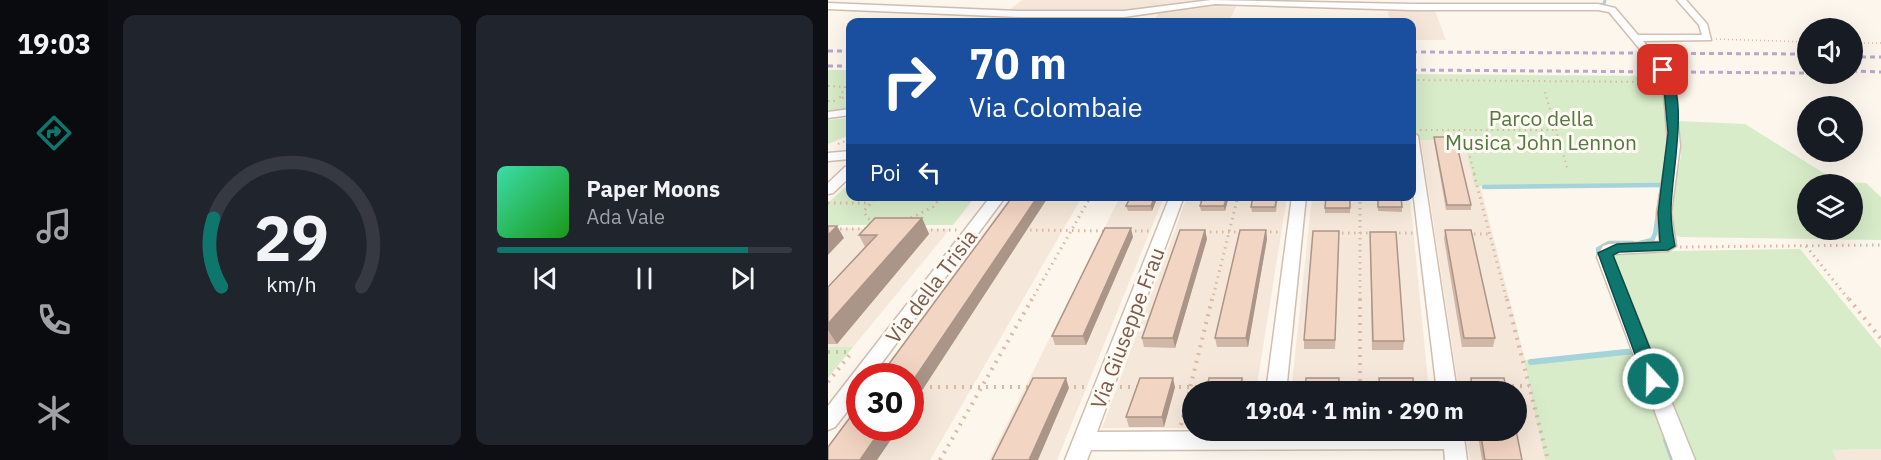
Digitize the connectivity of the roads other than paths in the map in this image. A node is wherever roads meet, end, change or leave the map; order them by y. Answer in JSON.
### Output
{"nodes":[{"id":1,"x":1681,"y":0,"type":"edge"},
{"id":2,"x":828,"y":6,"type":"edge"},
{"id":3,"x":1635,"y":38,"type":"junction"},
{"id":4,"x":846,"y":113,"type":"edge"},
{"id":5,"x":828,"y":115,"type":"edge"},
{"id":6,"x":846,"y":155,"type":"edge"},
{"id":7,"x":828,"y":157,"type":"edge"},
{"id":8,"x":1416,"y":162,"type":"edge"},
{"id":9,"x":846,"y":174,"type":"edge"},
{"id":10,"x":828,"y":190,"type":"edge"},
{"id":11,"x":995,"y":201,"type":"edge"},
{"id":12,"x":1176,"y":201,"type":"edge"},
{"id":13,"x":1298,"y":201,"type":"edge"},
{"id":14,"x":872,"y":363,"type":"edge"},
{"id":15,"x":1277,"y":381,"type":"edge"},
{"id":16,"x":1446,"y":381,"type":"edge"},
{"id":17,"x":846,"y":398,"type":"edge"},
{"id":18,"x":828,"y":422,"type":"edge"},
{"id":19,"x":1182,"y":441,"type":"edge"},
{"id":20,"x":1385,"y":441,"type":"edge"},
{"id":21,"x":1454,"y":444,"type":"edge"},
{"id":22,"x":1080,"y":450,"type":"edge"},
{"id":23,"x":1684,"y":460,"type":"edge"}],
"edges":[{"from":1,"to":3,"type":"street"},
{"from":2,"to":3,"type":"street"},
{"from":3,"to":23,"type":"street"},
{"from":4,"to":5,"type":"street"},
{"from":6,"to":7,"type":"street"},
{"from":8,"to":16,"type":"street"},
{"from":9,"to":10,"type":"street"},
{"from":11,"to":14,"type":"street","name":"Via della Trisia"},
{"from":12,"to":22,"type":"street","name":"Via Giuseppe Frau"},
{"from":13,"to":15,"type":"street"},
{"from":17,"to":18,"type":"street","name":"Via della Trisia"},
{"from":19,"to":22,"type":"street"},
{"from":20,"to":21,"type":"street"}]}
